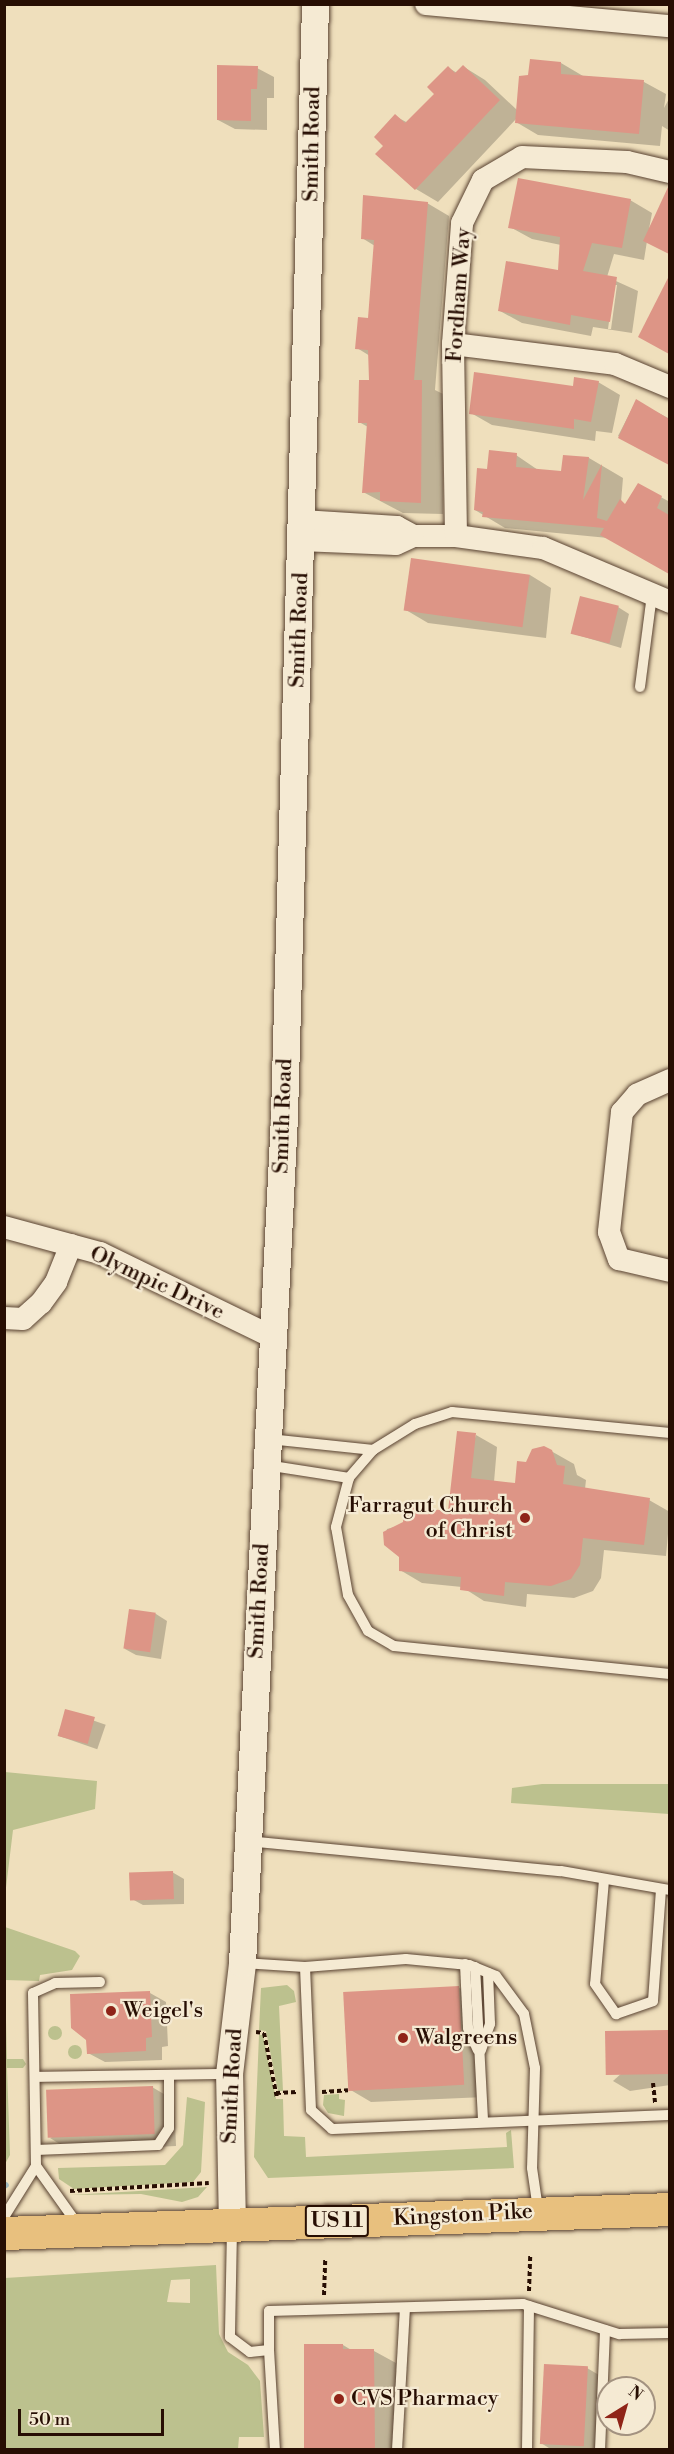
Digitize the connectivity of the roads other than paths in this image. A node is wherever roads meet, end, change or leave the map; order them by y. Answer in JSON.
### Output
{"nodes":[{"id":1,"x":315,"y":4,"type":"edge"},
{"id":2,"x":426,"y":4,"type":"edge"},
{"id":3,"x":669,"y":26,"type":"edge"},
{"id":4,"x":669,"y":172,"type":"edge"},
{"id":5,"x":453,"y":344,"type":"junction"},
{"id":6,"x":669,"y":387,"type":"edge"},
{"id":7,"x":302,"y":530,"type":"junction"},
{"id":8,"x":456,"y":536,"type":"junction"},
{"id":9,"x":661,"y":598,"type":"edge"},
{"id":10,"x":640,"y":687,"type":"dead end"},
{"id":11,"x":669,"y":1080,"type":"edge"},
{"id":12,"x":6,"y":1233,"type":"edge"},
{"id":13,"x":71,"y":1245,"type":"junction"},
{"id":14,"x":669,"y":1271,"type":"edge"},
{"id":15,"x":4,"y":1318,"type":"edge"},
{"id":16,"x":272,"y":1337,"type":"junction"},
{"id":17,"x":669,"y":1434,"type":"edge"},
{"id":18,"x":373,"y":1450,"type":"junction"},
{"id":19,"x":266,"y":1452,"type":"junction"},
{"id":20,"x":349,"y":1478,"type":"junction"},
{"id":21,"x":669,"y":1674,"type":"edge"},
{"id":22,"x":247,"y":1841,"type":"junction"},
{"id":23,"x":604,"y":1880,"type":"junction"},
{"id":24,"x":665,"y":1889,"type":"edge"},
{"id":25,"x":242,"y":1963,"type":"junction"},
{"id":26,"x":470,"y":1966,"type":"junction"},
{"id":27,"x":305,"y":1967,"type":"junction"},
{"id":28,"x":488,"y":1973,"type":"junction"},
{"id":29,"x":100,"y":1982,"type":"dead end"},
{"id":30,"x":479,"y":2053,"type":"junction"},
{"id":31,"x":230,"y":2074,"type":"junction"},
{"id":32,"x":169,"y":2075,"type":"junction"},
{"id":33,"x":36,"y":2077,"type":"junction"},
{"id":34,"x":669,"y":2117,"type":"edge"},
{"id":35,"x":483,"y":2121,"type":"junction"},
{"id":36,"x":532,"y":2122,"type":"junction"},
{"id":37,"x":36,"y":2150,"type":"junction"},
{"id":38,"x":36,"y":2166,"type":"junction"},
{"id":39,"x":669,"y":2209,"type":"edge"},
{"id":40,"x":538,"y":2212,"type":"junction"},
{"id":41,"x":4,"y":2217,"type":"edge"},
{"id":42,"x":232,"y":2226,"type":"junction"},
{"id":43,"x":82,"y":2231,"type":"junction"},
{"id":44,"x":4,"y":2234,"type":"edge"},
{"id":45,"x":529,"y":2306,"type":"junction"},
{"id":46,"x":405,"y":2308,"type":"junction"},
{"id":47,"x":605,"y":2330,"type":"junction"},
{"id":48,"x":669,"y":2333,"type":"edge"},
{"id":49,"x":269,"y":2350,"type":"junction"},
{"id":50,"x":275,"y":2450,"type":"edge"},
{"id":51,"x":397,"y":2450,"type":"edge"},
{"id":52,"x":527,"y":2450,"type":"edge"},
{"id":53,"x":600,"y":2450,"type":"edge"}],
"edges":[{"from":1,"to":7,"type":"street","name":"Smith Road"},
{"from":2,"to":3,"type":"street"},
{"from":4,"to":5,"type":"street","name":"Fordham Way"},
{"from":5,"to":6,"type":"street"},
{"from":5,"to":8,"type":"street","name":"Fordham Way"},
{"from":7,"to":8,"type":"street"},
{"from":7,"to":16,"type":"street","name":"Smith Road"},
{"from":8,"to":9,"type":"street"},
{"from":9,"to":10,"type":"lane"},
{"from":11,"to":14,"type":"street"},
{"from":12,"to":13,"type":"street","name":"Olympic Drive"},
{"from":13,"to":15,"type":"street"},
{"from":13,"to":16,"type":"street","name":"Olympic Drive"},
{"from":16,"to":19,"type":"street","name":"Smith Road"},
{"from":17,"to":18,"type":"lane"},
{"from":18,"to":19,"type":"lane"},
{"from":18,"to":20,"type":"lane"},
{"from":19,"to":20,"type":"lane"},
{"from":19,"to":22,"type":"street","name":"Smith Road"},
{"from":20,"to":21,"type":"lane"},
{"from":22,"to":23,"type":"lane"},
{"from":22,"to":25,"type":"street","name":"Smith Road"},
{"from":23,"to":24,"type":"lane"},
{"from":23,"to":24,"type":"lane"},
{"from":25,"to":27,"type":"lane"},
{"from":25,"to":31,"type":"street","name":"Smith Road"},
{"from":26,"to":27,"type":"lane"},
{"from":26,"to":28,"type":"lane"},
{"from":26,"to":30,"type":"lane"},
{"from":27,"to":35,"type":"lane"},
{"from":28,"to":30,"type":"lane"},
{"from":28,"to":36,"type":"lane"},
{"from":29,"to":33,"type":"lane"},
{"from":30,"to":35,"type":"lane"},
{"from":31,"to":32,"type":"lane"},
{"from":31,"to":42,"type":"street","name":"Smith Road"},
{"from":32,"to":33,"type":"lane"},
{"from":32,"to":37,"type":"lane"},
{"from":33,"to":37,"type":"lane"},
{"from":34,"to":36,"type":"lane"},
{"from":35,"to":36,"type":"lane"},
{"from":36,"to":40,"type":"lane"},
{"from":37,"to":38,"type":"lane"},
{"from":38,"to":41,"type":"lane"},
{"from":38,"to":43,"type":"lane"},
{"from":39,"to":40,"type":"main road","name":"Kingston Pike","number":"US 11"},
{"from":40,"to":42,"type":"main road","name":"Kingston Pike","number":"US 11"},
{"from":42,"to":43,"type":"main road","name":"Kingston Pike","number":"US 11"},
{"from":42,"to":49,"type":"lane"},
{"from":43,"to":44,"type":"main road","name":"Kingston Pike","number":"US 11"},
{"from":45,"to":46,"type":"lane"},
{"from":45,"to":47,"type":"lane"},
{"from":45,"to":52,"type":"lane"},
{"from":46,"to":49,"type":"lane"},
{"from":46,"to":51,"type":"lane"},
{"from":47,"to":48,"type":"lane"},
{"from":47,"to":53,"type":"lane"},
{"from":49,"to":50,"type":"lane"}]}
